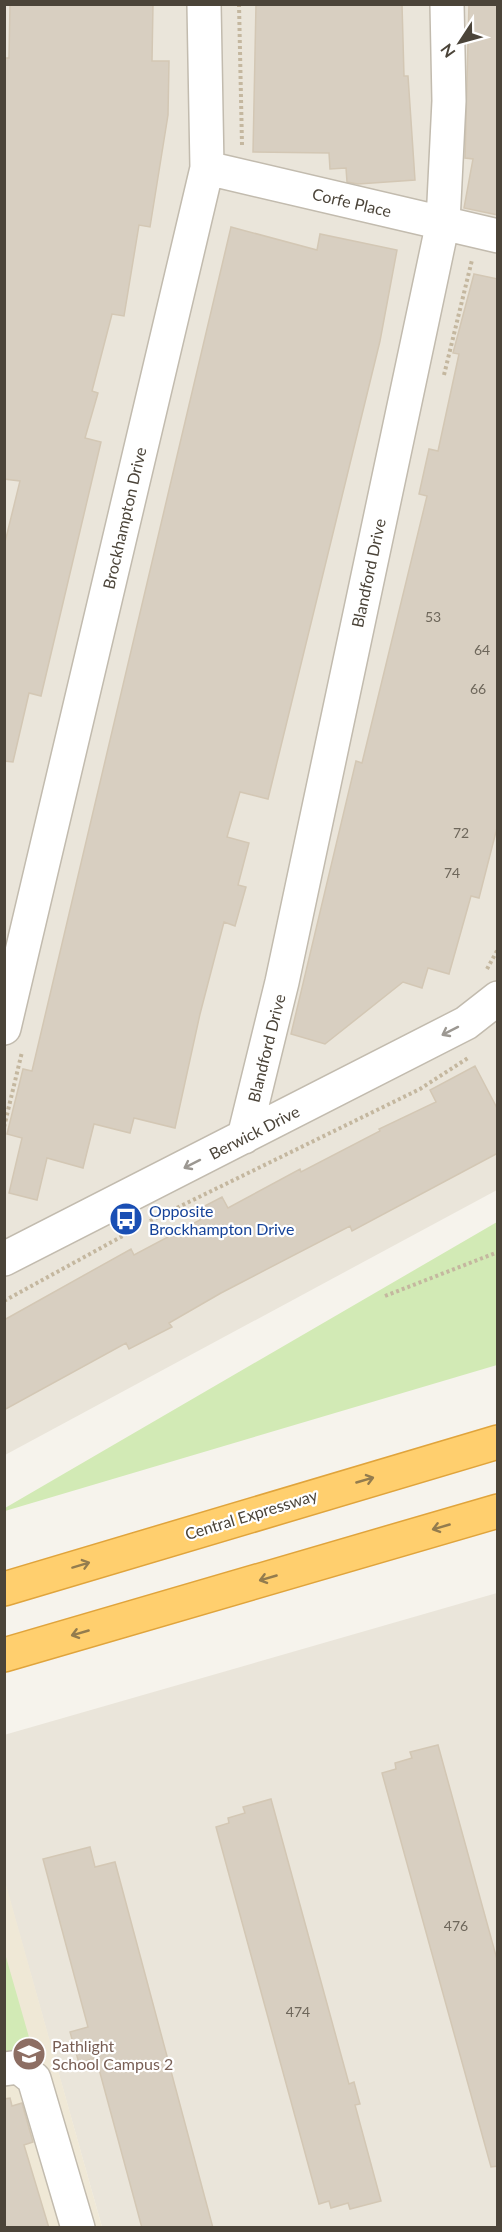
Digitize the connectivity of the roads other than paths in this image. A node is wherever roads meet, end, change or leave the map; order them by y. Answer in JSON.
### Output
{"nodes":[{"id":1,"x":204,"y":4,"type":"edge"},
{"id":2,"x":447,"y":4,"type":"edge"},
{"id":3,"x":207,"y":168,"type":"junction"},
{"id":4,"x":443,"y":222,"type":"junction"},
{"id":5,"x":498,"y":236,"type":"edge"},
{"id":6,"x":498,"y":998,"type":"edge"},
{"id":7,"x":4,"y":1028,"type":"edge"},
{"id":8,"x":244,"y":1137,"type":"junction"},
{"id":9,"x":4,"y":1259,"type":"edge"},
{"id":10,"x":498,"y":1442,"type":"edge"},
{"id":11,"x":498,"y":1511,"type":"edge"},
{"id":12,"x":4,"y":1588,"type":"edge"},
{"id":13,"x":4,"y":1655,"type":"edge"},
{"id":14,"x":4,"y":2069,"type":"edge"},
{"id":15,"x":78,"y":2228,"type":"edge"}],
"edges":[{"from":1,"to":3,"type":"street","name":"Brockhampton Drive"},
{"from":2,"to":4,"type":"street","name":"Blandford Drive"},
{"from":3,"to":4,"type":"street","name":"Corfe Place"},
{"from":3,"to":7,"type":"street","name":"Brockhampton Drive"},
{"from":4,"to":5,"type":"street","name":"Corfe Place"},
{"from":4,"to":8,"type":"street","name":"Blandford Drive"},
{"from":6,"to":8,"type":"street","name":"Berwick Drive","one_way":true},
{"from":8,"to":9,"type":"street","name":"Berwick Drive","one_way":true},
{"from":12,"to":10,"type":"highway","name":"Central Expressway","one_way":true},
{"from":11,"to":13,"type":"highway","one_way":true},
{"from":14,"to":15,"type":"street"}]}
